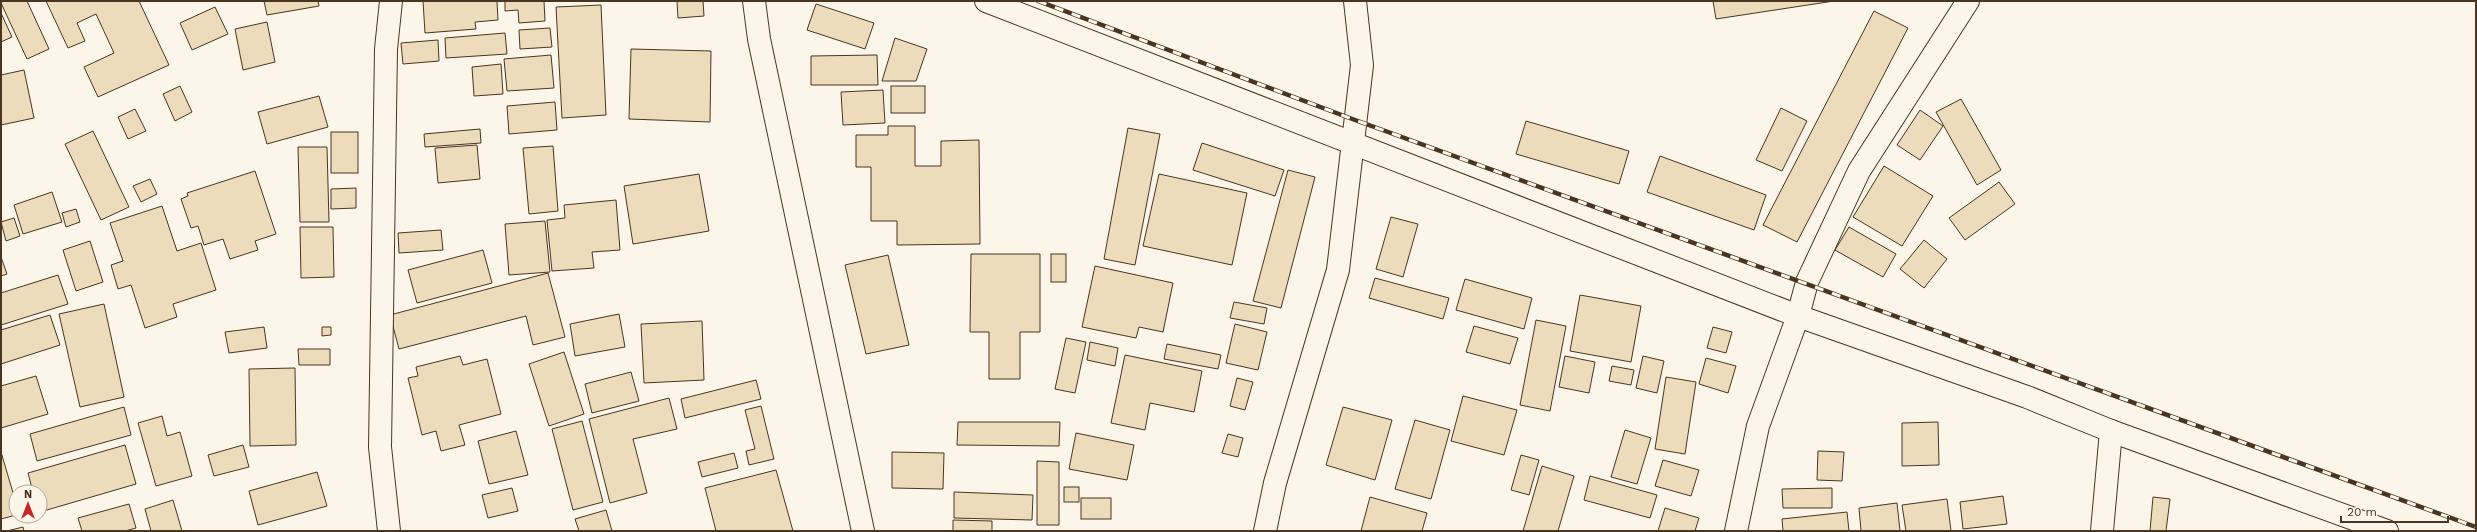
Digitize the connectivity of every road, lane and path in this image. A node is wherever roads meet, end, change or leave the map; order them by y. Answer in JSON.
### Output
{"nodes":[{"id":1,"x":390,"y":1,"type":"edge"},
{"id":2,"x":754,"y":1,"type":"edge"},
{"id":3,"x":986,"y":1,"type":"edge"},
{"id":4,"x":1355,"y":1,"type":"edge"},
{"id":5,"x":1968,"y":1,"type":"edge"},
{"id":6,"x":1353,"y":142,"type":"junction"},
{"id":7,"x":1798,"y":316,"type":"junction"},
{"id":8,"x":2111,"y":431,"type":"junction"},
{"id":9,"x":389,"y":531,"type":"edge"},
{"id":10,"x":863,"y":531,"type":"edge"},
{"id":11,"x":1265,"y":531,"type":"edge"},
{"id":12,"x":1736,"y":531,"type":"edge"},
{"id":13,"x":2102,"y":531,"type":"edge"},
{"id":14,"x":2387,"y":531,"type":"edge"}],
"edges":[{"from":1,"to":9,"type":"street"},
{"from":2,"to":10,"type":"street"},
{"from":3,"to":6,"type":"street"},
{"from":4,"to":6,"type":"street"},
{"from":5,"to":7,"type":"street"},
{"from":6,"to":7,"type":"street"},
{"from":6,"to":11,"type":"street"},
{"from":7,"to":8,"type":"street"},
{"from":7,"to":12,"type":"street"},
{"from":8,"to":13,"type":"street"},
{"from":8,"to":14,"type":"street"}]}
